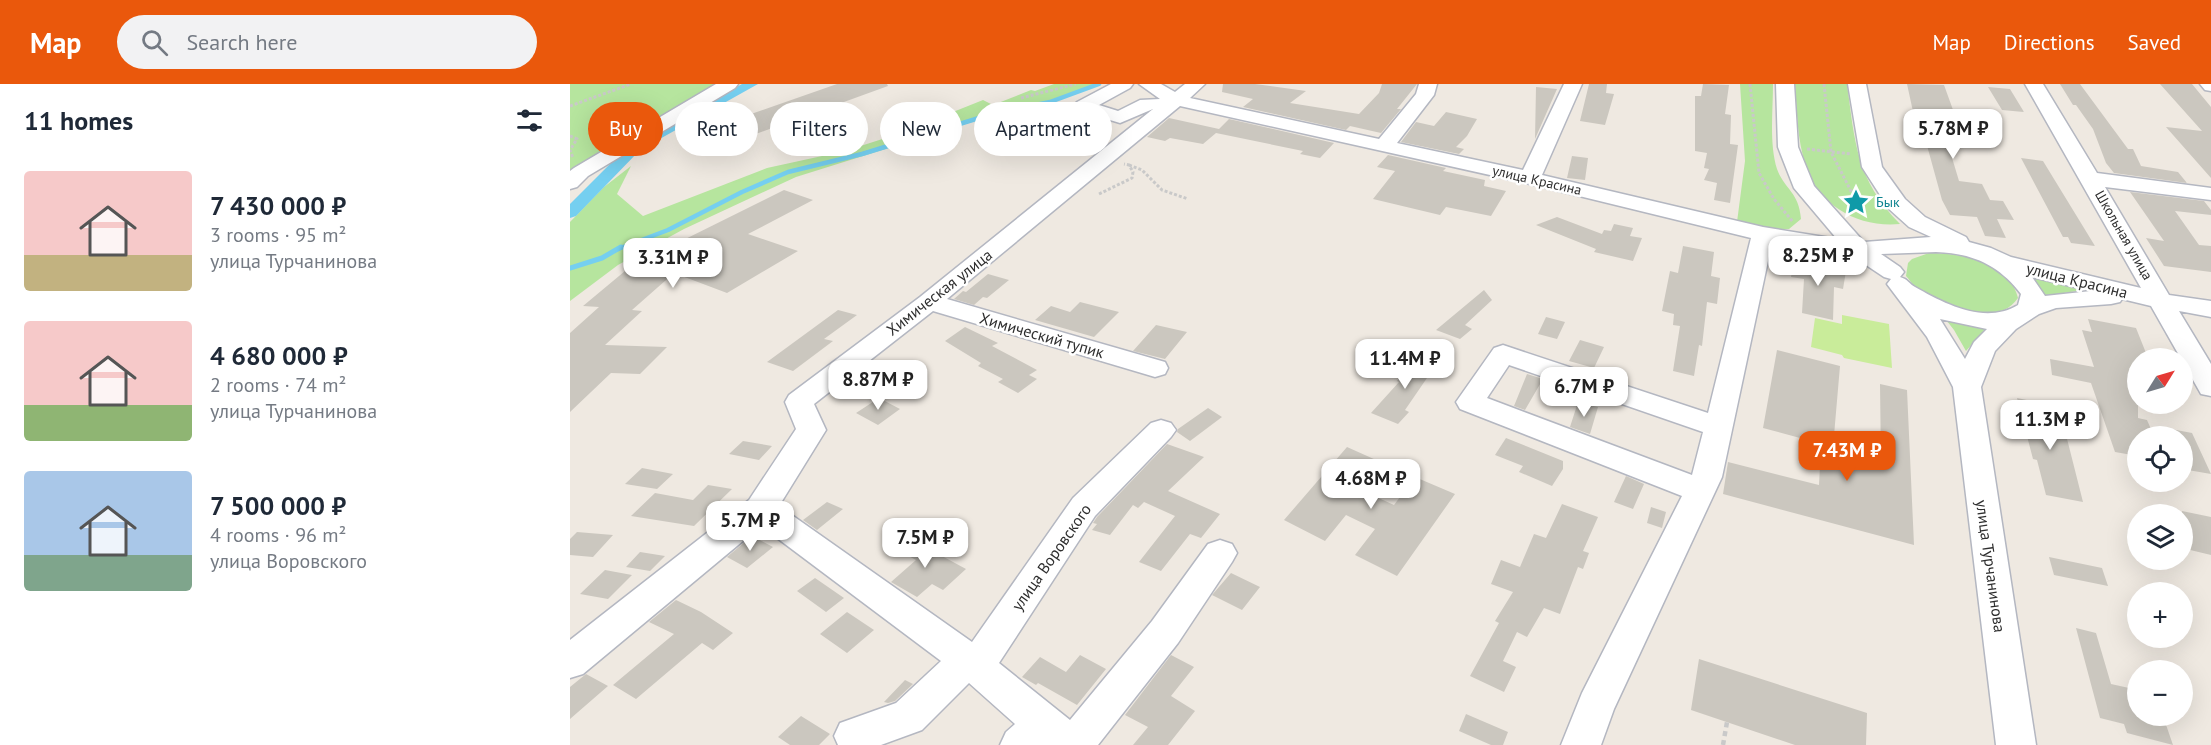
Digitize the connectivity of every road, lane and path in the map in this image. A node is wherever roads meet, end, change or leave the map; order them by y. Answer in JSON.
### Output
{"nodes":[{"id":1,"x":631,"y":84,"type":"edge"},
{"id":2,"x":729,"y":84,"type":"edge"},
{"id":3,"x":1076,"y":84,"type":"edge"},
{"id":4,"x":1124,"y":84,"type":"edge"},
{"id":5,"x":1148,"y":84,"type":"edge"},
{"id":6,"x":1428,"y":84,"type":"edge"},
{"id":7,"x":1573,"y":84,"type":"edge"},
{"id":8,"x":1750,"y":84,"type":"edge"},
{"id":9,"x":1785,"y":84,"type":"edge"},
{"id":10,"x":1824,"y":84,"type":"edge"},
{"id":11,"x":1857,"y":84,"type":"edge"},
{"id":12,"x":2034,"y":84,"type":"edge"},
{"id":13,"x":1186,"y":92,"type":"edge"},
{"id":14,"x":1107,"y":93,"type":"junction"},
{"id":15,"x":1021,"y":98,"type":"dead end"},
{"id":16,"x":570,"y":106,"type":"edge"},
{"id":17,"x":1143,"y":106,"type":"junction"},
{"id":18,"x":570,"y":136,"type":"edge"},
{"id":19,"x":1384,"y":146,"type":"junction"},
{"id":20,"x":1788,"y":147,"type":"junction"},
{"id":21,"x":570,"y":150,"type":"edge"},
{"id":22,"x":1831,"y":152,"type":"junction"},
{"id":23,"x":1870,"y":156,"type":"junction"},
{"id":24,"x":1129,"y":165,"type":"junction"},
{"id":25,"x":1094,"y":166,"type":"junction"},
{"id":26,"x":1530,"y":178,"type":"junction"},
{"id":27,"x":2091,"y":179,"type":"junction"},
{"id":28,"x":570,"y":183,"type":"edge"},
{"id":29,"x":1099,"y":194,"type":"dead end"},
{"id":30,"x":2211,"y":194,"type":"edge"},
{"id":31,"x":1188,"y":199,"type":"dead end"},
{"id":32,"x":1855,"y":199,"type":"dead end"},
{"id":33,"x":1797,"y":227,"type":"dead end"},
{"id":34,"x":1763,"y":234,"type":"junction"},
{"id":35,"x":1932,"y":244,"type":"junction"},
{"id":36,"x":1858,"y":249,"type":"junction"},
{"id":37,"x":1979,"y":252,"type":"junction"},
{"id":38,"x":2004,"y":263,"type":"junction"},
{"id":39,"x":1895,"y":278,"type":"junction"},
{"id":40,"x":2156,"y":300,"type":"junction"},
{"id":41,"x":929,"y":302,"type":"junction"},
{"id":42,"x":2211,"y":309,"type":"edge"},
{"id":43,"x":2024,"y":313,"type":"junction"},
{"id":44,"x":1155,"y":368,"type":"dead end"},
{"id":45,"x":1967,"y":387,"type":"junction"},
{"id":46,"x":2211,"y":387,"type":"edge"},
{"id":47,"x":1718,"y":427,"type":"junction"},
{"id":48,"x":1161,"y":430,"type":"dead end"},
{"id":49,"x":1700,"y":490,"type":"junction"},
{"id":50,"x":760,"y":509,"type":"junction"},
{"id":51,"x":1220,"y":553,"type":"dead end"},
{"id":52,"x":570,"y":662,"type":"edge"},
{"id":53,"x":972,"y":664,"type":"junction"},
{"id":54,"x":1727,"y":722,"type":"dead end"},
{"id":55,"x":854,"y":736,"type":"dead end"},
{"id":56,"x":1052,"y":740,"type":"edge"},
{"id":57,"x":1581,"y":745,"type":"edge"},
{"id":58,"x":1724,"y":745,"type":"edge"},
{"id":59,"x":2016,"y":745,"type":"edge"}],
"edges":[{"from":1,"to":16,"type":"path"},
{"from":2,"to":28,"type":"street"},
{"from":3,"to":15,"type":"path"},
{"from":4,"to":14,"type":"street"},
{"from":5,"to":13,"type":"street","name":"улица Красина"},
{"from":6,"to":19,"type":"street"},
{"from":7,"to":26,"type":"street"},
{"from":8,"to":33,"type":"path"},
{"from":9,"to":20,"type":"street","name":"улица Турчанинова"},
{"from":10,"to":22,"type":"path"},
{"from":11,"to":23,"type":"street"},
{"from":12,"to":27,"type":"street","name":"Школьная улица"},
{"from":13,"to":17,"type":"street"},
{"from":13,"to":19,"type":"street","name":"улица Красина"},
{"from":13,"to":25,"type":"street","name":"Химическая улица"},
{"from":14,"to":17,"type":"street"},
{"from":14,"to":17,"type":"street"},
{"from":18,"to":21,"type":"path"},
{"from":19,"to":26,"type":"street","name":"улица Красина"},
{"from":20,"to":22,"type":"path"},
{"from":20,"to":36,"type":"street","name":"улица Турчанинова"},
{"from":22,"to":23,"type":"path"},
{"from":22,"to":32,"type":"path"},
{"from":23,"to":37,"type":"street"},
{"from":24,"to":25,"type":"path"},
{"from":24,"to":29,"type":"path"},
{"from":24,"to":31,"type":"path"},
{"from":25,"to":41,"type":"street","name":"Химическая улица"},
{"from":26,"to":34,"type":"street","name":"улица Красина"},
{"from":27,"to":30,"type":"street"},
{"from":27,"to":40,"type":"street","name":"Школьная улица"},
{"from":34,"to":36,"type":"street","name":"улица Красина"},
{"from":34,"to":47,"type":"street"},
{"from":35,"to":36,"type":"street","name":"улица Красина"},
{"from":35,"to":37,"type":"street"},
{"from":35,"to":39,"type":"street"},
{"from":36,"to":39,"type":"street","name":"улица Турчанинова"},
{"from":37,"to":38,"type":"street"},
{"from":38,"to":40,"type":"street","name":"улица Красина"},
{"from":38,"to":43,"type":"street"},
{"from":39,"to":43,"type":"street"},
{"from":39,"to":45,"type":"street","name":"улица Турчанинова"},
{"from":40,"to":42,"type":"street","name":"улица Красина"},
{"from":40,"to":43,"type":"street","name":"улица Красина"},
{"from":40,"to":46,"type":"street","name":"Школьная улица"},
{"from":41,"to":44,"type":"street","name":"Химический тупик"},
{"from":41,"to":50,"type":"street","name":"Химическая улица"},
{"from":43,"to":45,"type":"street"},
{"from":45,"to":59,"type":"street","name":"улица Турчанинова"},
{"from":47,"to":49,"type":"street"},
{"from":47,"to":49,"type":"street"},
{"from":48,"to":53,"type":"street","name":"улица Воровского"},
{"from":49,"to":57,"type":"street"},
{"from":50,"to":52,"type":"street","name":"Химическая улица"},
{"from":50,"to":53,"type":"street"},
{"from":51,"to":56,"type":"street"},
{"from":53,"to":55,"type":"street","name":"улица Воровского"},
{"from":53,"to":56,"type":"street"},
{"from":54,"to":58,"type":"path"}]}
